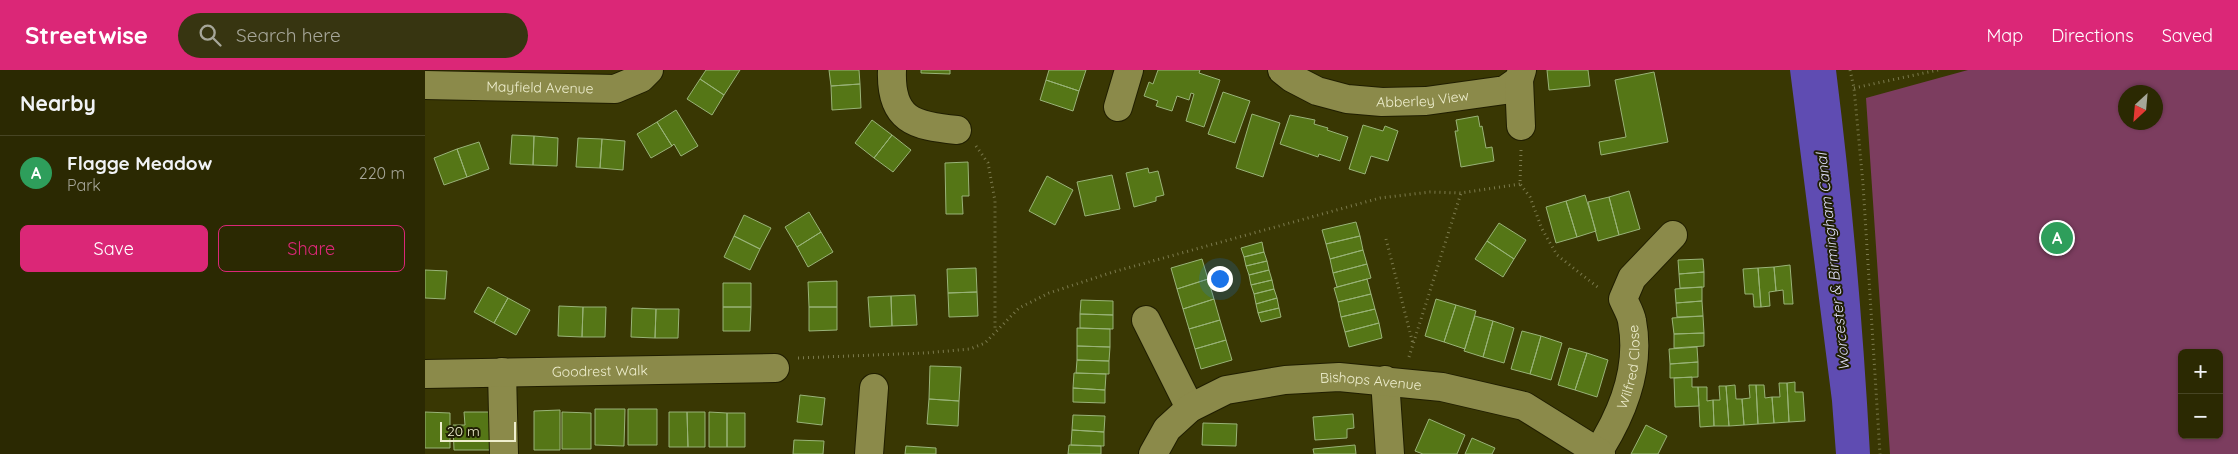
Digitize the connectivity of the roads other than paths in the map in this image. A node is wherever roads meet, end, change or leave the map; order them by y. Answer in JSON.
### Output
{"nodes":[{"id":1,"x":649,"y":70,"type":"edge"},
{"id":2,"x":892,"y":70,"type":"edge"},
{"id":3,"x":1129,"y":70,"type":"edge"},
{"id":4,"x":1282,"y":70,"type":"edge"},
{"id":5,"x":1520,"y":75,"type":"edge"},
{"id":6,"x":425,"y":85,"type":"edge"},
{"id":7,"x":1118,"y":107,"type":"dead end"},
{"id":8,"x":1521,"y":126,"type":"road end"},
{"id":9,"x":957,"y":130,"type":"road end"},
{"id":10,"x":1673,"y":235,"type":"dead end"},
{"id":11,"x":1146,"y":320,"type":"dead end"},
{"id":12,"x":775,"y":368,"type":"road end"},
{"id":13,"x":502,"y":372,"type":"junction"},
{"id":14,"x":425,"y":374,"type":"edge"},
{"id":15,"x":1393,"y":381,"type":"junction"},
{"id":16,"x":874,"y":388,"type":"dead end"},
{"id":17,"x":1190,"y":408,"type":"junction"},
{"id":18,"x":1600,"y":453,"type":"edge"},
{"id":19,"x":504,"y":454,"type":"edge"},
{"id":20,"x":869,"y":454,"type":"edge"},
{"id":21,"x":1153,"y":454,"type":"edge"},
{"id":22,"x":1390,"y":454,"type":"edge"}],
"edges":[{"from":1,"to":6,"type":"street","name":"Mayfield Avenue"},
{"from":2,"to":9,"type":"street"},
{"from":3,"to":7,"type":"street"},
{"from":4,"to":5,"type":"street","name":"Abberley View"},
{"from":5,"to":8,"type":"street","name":"Abberley View"},
{"from":10,"to":18,"type":"street","name":"Wilfred Close"},
{"from":11,"to":17,"type":"street"},
{"from":12,"to":13,"type":"street","name":"Goodrest Walk"},
{"from":13,"to":14,"type":"street","name":"Goodrest Walk"},
{"from":13,"to":19,"type":"street"},
{"from":15,"to":17,"type":"street","name":"Bishops Avenue"},
{"from":15,"to":18,"type":"street","name":"Bishops Avenue"},
{"from":15,"to":22,"type":"street"},
{"from":16,"to":20,"type":"street"},
{"from":17,"to":21,"type":"street","name":"Bishops Avenue"}]}
